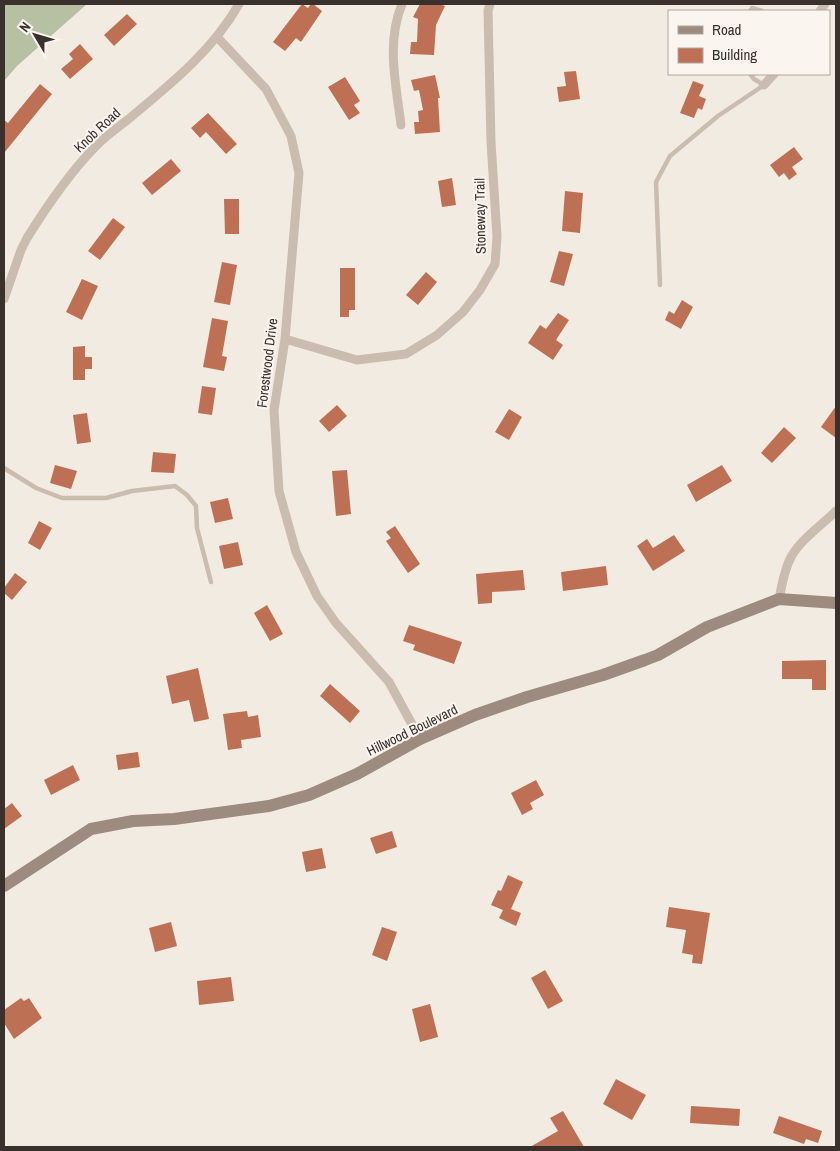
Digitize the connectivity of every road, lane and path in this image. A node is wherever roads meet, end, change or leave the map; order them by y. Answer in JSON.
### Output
{"nodes":[{"id":1,"x":239,"y":4,"type":"edge"},
{"id":2,"x":402,"y":4,"type":"edge"},
{"id":3,"x":490,"y":4,"type":"edge"},
{"id":4,"x":217,"y":37,"type":"junction"},
{"id":5,"x":751,"y":75,"type":"edge"},
{"id":6,"x":773,"y":75,"type":"edge"},
{"id":7,"x":764,"y":85,"type":"junction"},
{"id":8,"x":401,"y":125,"type":"dead end"},
{"id":9,"x":660,"y":285,"type":"dead end"},
{"id":10,"x":4,"y":299,"type":"edge"},
{"id":11,"x":285,"y":339,"type":"junction"},
{"id":12,"x":4,"y":468,"type":"edge"},
{"id":13,"x":836,"y":511,"type":"edge"},
{"id":14,"x":211,"y":582,"type":"dead end"},
{"id":15,"x":779,"y":599,"type":"junction"},
{"id":16,"x":836,"y":603,"type":"edge"},
{"id":17,"x":420,"y":739,"type":"junction"},
{"id":18,"x":4,"y":886,"type":"edge"}],
"edges":[{"from":1,"to":4,"type":"street","name":"Knob Road"},
{"from":2,"to":8,"type":"street"},
{"from":3,"to":11,"type":"street","name":"Stoneway Trail"},
{"from":4,"to":10,"type":"street","name":"Knob Road"},
{"from":4,"to":11,"type":"street","name":"Forestwood Drive"},
{"from":5,"to":7,"type":"lane"},
{"from":6,"to":7,"type":"street"},
{"from":7,"to":9,"type":"lane"},
{"from":11,"to":17,"type":"street","name":"Forestwood Drive"},
{"from":12,"to":14,"type":"lane"},
{"from":13,"to":15,"type":"street"},
{"from":15,"to":16,"type":"street","name":"Hillwood Boulevard"},
{"from":15,"to":17,"type":"street","name":"Hillwood Boulevard"},
{"from":17,"to":18,"type":"street","name":"Hillwood Boulevard"}]}
